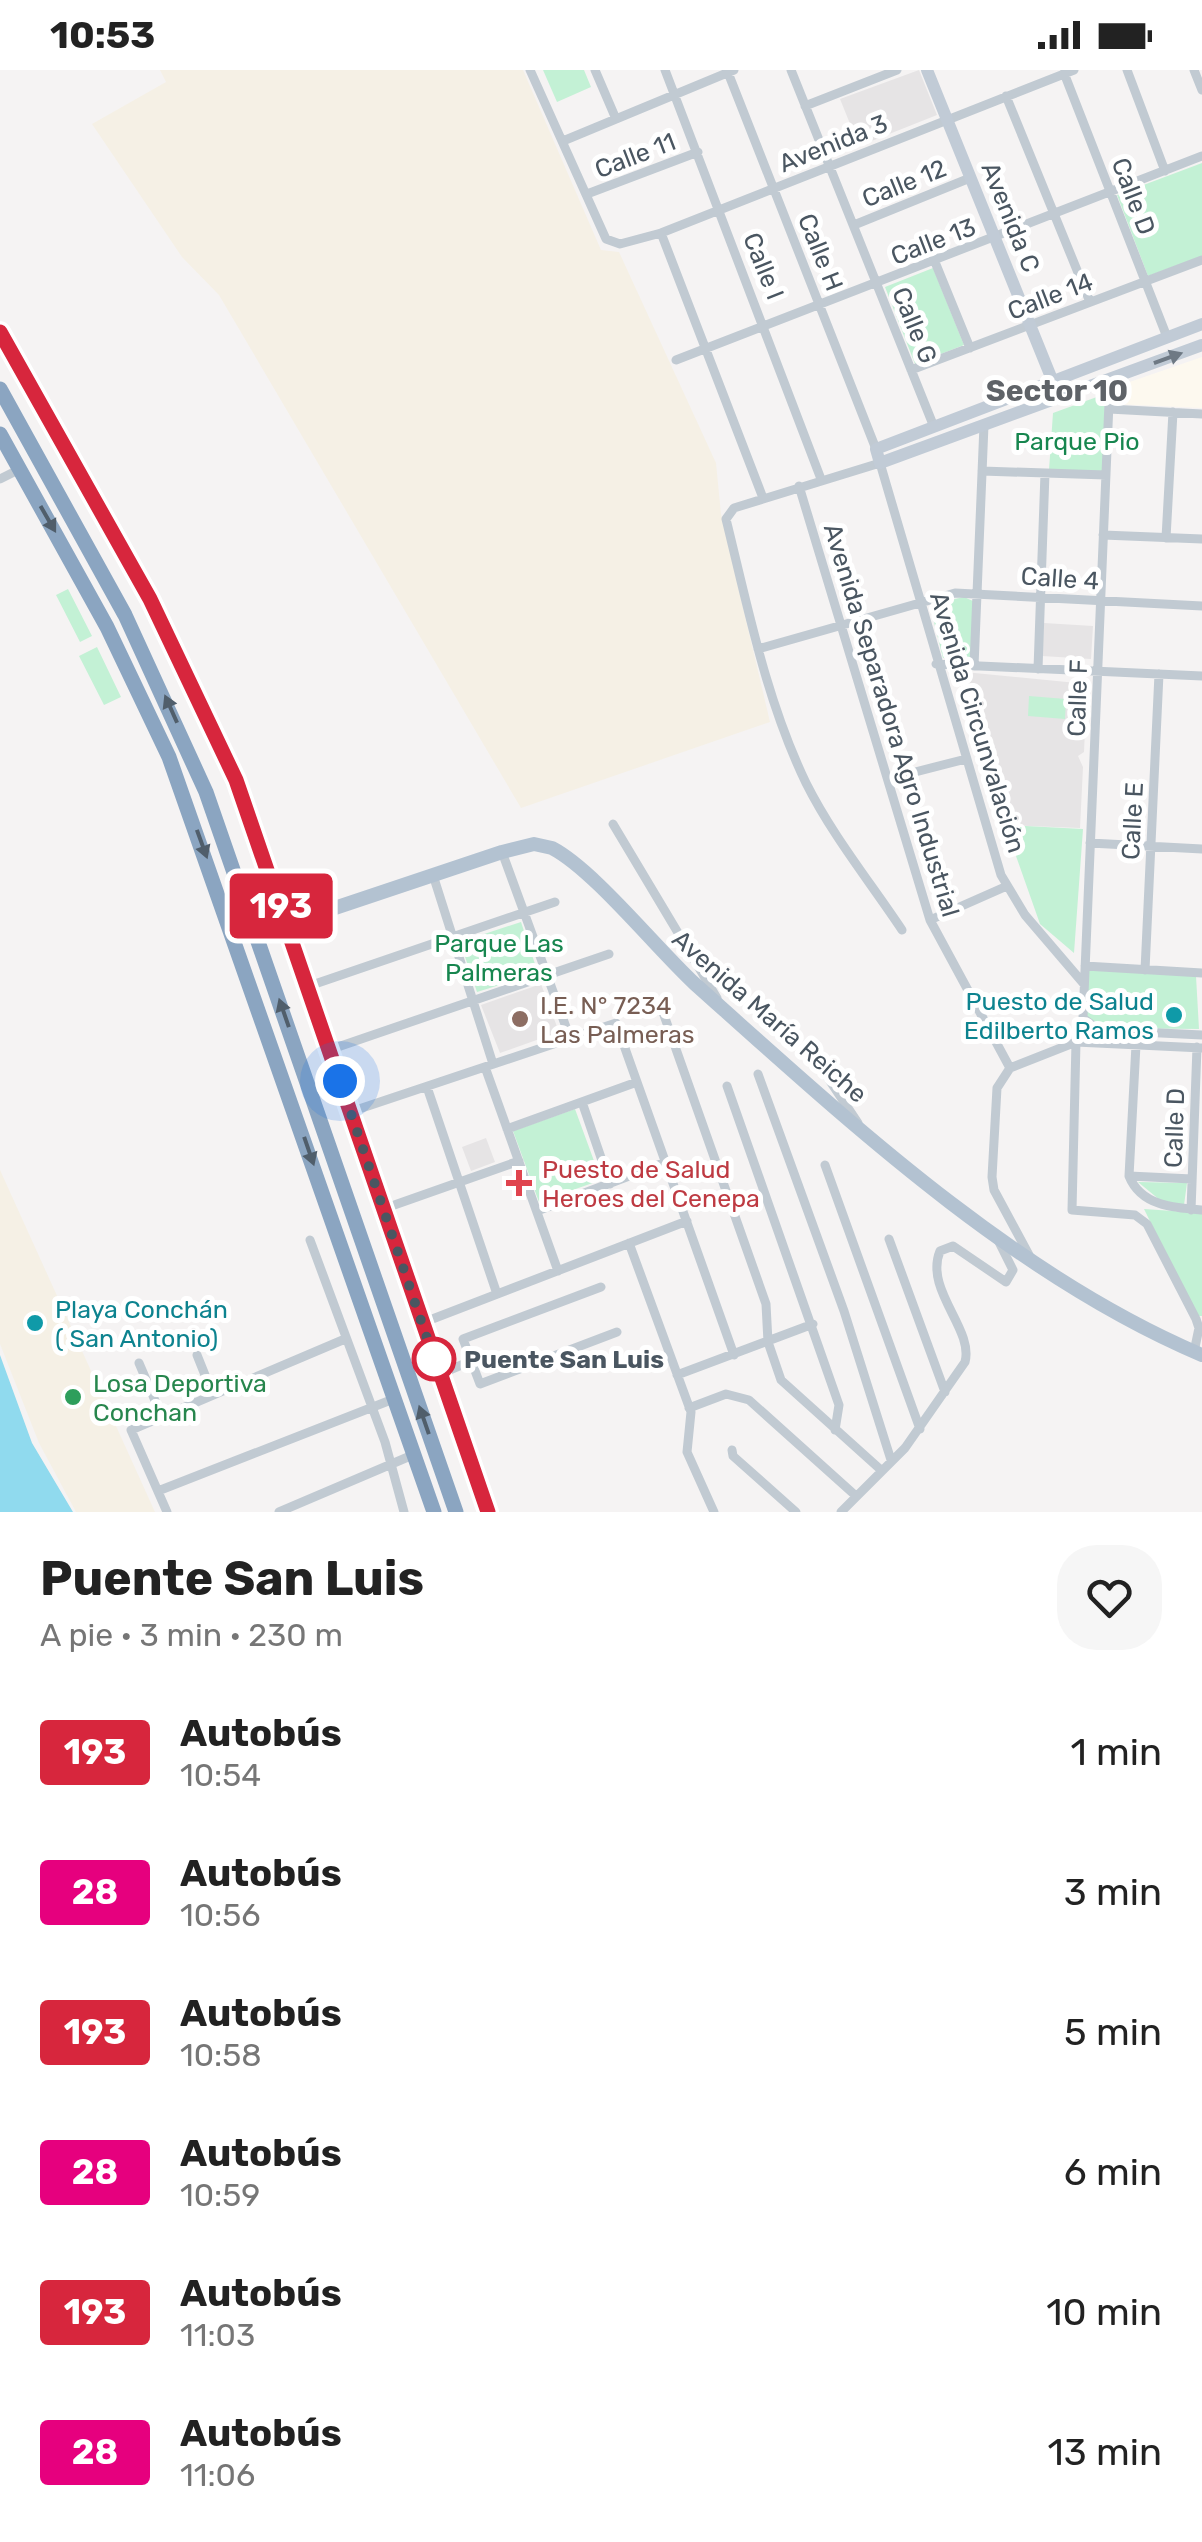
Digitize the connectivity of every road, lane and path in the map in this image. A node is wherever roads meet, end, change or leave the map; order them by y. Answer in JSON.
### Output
{"nodes":[{"id":1,"x":530,"y":70,"type":"edge"},
{"id":2,"x":595,"y":70,"type":"edge"},
{"id":3,"x":664,"y":70,"type":"edge"},
{"id":4,"x":791,"y":70,"type":"edge"},
{"id":5,"x":859,"y":70,"type":"edge"},
{"id":6,"x":897,"y":70,"type":"edge"},
{"id":7,"x":927,"y":70,"type":"edge"},
{"id":8,"x":1127,"y":70,"type":"edge"},
{"id":9,"x":1194,"y":70,"type":"edge"},
{"id":10,"x":730,"y":71,"type":"edge"},
{"id":11,"x":1067,"y":71,"type":"edge"},
{"id":12,"x":864,"y":82,"type":"junction"},
{"id":13,"x":1202,"y":90,"type":"edge"},
{"id":14,"x":674,"y":95,"type":"junction"},
{"id":15,"x":1006,"y":96,"type":"junction"},
{"id":16,"x":805,"y":106,"type":"junction"},
{"id":17,"x":616,"y":119,"type":"junction"},
{"id":18,"x":946,"y":119,"type":"junction"},
{"id":19,"x":563,"y":141,"type":"junction"},
{"id":20,"x":698,"y":152,"type":"junction"},
{"id":21,"x":1202,"y":156,"type":"edge"},
{"id":22,"x":830,"y":166,"type":"junction"},
{"id":23,"x":1166,"y":170,"type":"junction"},
{"id":24,"x":970,"y":178,"type":"junction"},
{"id":25,"x":774,"y":188,"type":"junction"},
{"id":26,"x":1110,"y":192,"type":"junction"},
{"id":27,"x":587,"y":194,"type":"junction"},
{"id":28,"x":720,"y":210,"type":"junction"},
{"id":29,"x":1054,"y":214,"type":"junction"},
{"id":30,"x":854,"y":225,"type":"junction"},
{"id":31,"x":661,"y":233,"type":"junction"},
{"id":32,"x":995,"y":239,"type":"junction"},
{"id":33,"x":1202,"y":260,"type":"edge"},
{"id":34,"x":935,"y":262,"type":"junction"},
{"id":35,"x":1146,"y":281,"type":"junction"},
{"id":36,"x":877,"y":284,"type":"junction"},
{"id":37,"x":1090,"y":302,"type":"junction"},
{"id":38,"x":821,"y":305,"type":"junction"},
{"id":39,"x":1202,"y":324,"type":"edge"},
{"id":40,"x":1030,"y":325,"type":"junction"},
{"id":41,"x":766,"y":326,"type":"junction"},
{"id":42,"x":0,"y":332,"type":"edge"},
{"id":43,"x":1167,"y":337,"type":"junction"},
{"id":44,"x":1202,"y":345,"type":"edge"},
{"id":45,"x":706,"y":348,"type":"junction"},
{"id":46,"x":970,"y":348,"type":"junction"},
{"id":47,"x":676,"y":360,"type":"dead end"},
{"id":48,"x":912,"y":370,"type":"junction"},
{"id":49,"x":1110,"y":379,"type":"junction"},
{"id":50,"x":1053,"y":382,"type":"junction"},
{"id":51,"x":0,"y":389,"type":"edge"},
{"id":52,"x":1109,"y":409,"type":"junction"},
{"id":53,"x":1173,"y":412,"type":"junction"},
{"id":54,"x":1202,"y":414,"type":"edge"},
{"id":55,"x":984,"y":425,"type":"junction"},
{"id":56,"x":934,"y":427,"type":"junction"},
{"id":57,"x":0,"y":434,"type":"edge"},
{"id":58,"x":878,"y":456,"type":"junction"},
{"id":59,"x":20,"y":470,"type":"junction"},
{"id":60,"x":982,"y":471,"type":"junction"},
{"id":61,"x":1045,"y":473,"type":"junction"},
{"id":62,"x":1106,"y":475,"type":"junction"},
{"id":63,"x":822,"y":479,"type":"junction"},
{"id":64,"x":0,"y":480,"type":"edge"},
{"id":65,"x":799,"y":486,"type":"junction"},
{"id":66,"x":763,"y":498,"type":"junction"},
{"id":67,"x":1104,"y":535,"type":"junction"},
{"id":68,"x":1166,"y":538,"type":"junction"},
{"id":69,"x":1202,"y":539,"type":"edge"},
{"id":70,"x":977,"y":593,"type":"junction"},
{"id":71,"x":1041,"y":597,"type":"junction"},
{"id":72,"x":1101,"y":601,"type":"junction"},
{"id":73,"x":917,"y":602,"type":"junction"},
{"id":74,"x":1202,"y":606,"type":"edge"},
{"id":75,"x":841,"y":624,"type":"junction"},
{"id":76,"x":758,"y":648,"type":"junction"},
{"id":77,"x":936,"y":664,"type":"junction"},
{"id":78,"x":974,"y":666,"type":"junction"},
{"id":79,"x":1038,"y":669,"type":"junction"},
{"id":80,"x":1098,"y":672,"type":"junction"},
{"id":81,"x":1159,"y":674,"type":"junction"},
{"id":82,"x":1202,"y":676,"type":"edge"},
{"id":83,"x":966,"y":760,"type":"junction"},
{"id":84,"x":888,"y":780,"type":"junction"},
{"id":85,"x":613,"y":824,"type":"dead end"},
{"id":86,"x":1090,"y":843,"type":"junction"},
{"id":87,"x":1151,"y":846,"type":"junction"},
{"id":88,"x":1202,"y":849,"type":"edge"},
{"id":89,"x":502,"y":852,"type":"junction"},
{"id":90,"x":433,"y":875,"type":"junction"},
{"id":91,"x":1007,"y":886,"type":"junction"},
{"id":92,"x":555,"y":902,"type":"dead end"},
{"id":93,"x":524,"y":914,"type":"junction"},
{"id":94,"x":930,"y":920,"type":"junction"},
{"id":95,"x":287,"y":924,"type":"junction"},
{"id":96,"x":902,"y":930,"type":"dead end"},
{"id":97,"x":453,"y":938,"type":"junction"},
{"id":98,"x":609,"y":954,"type":"dead end"},
{"id":99,"x":1085,"y":966,"type":"junction"},
{"id":100,"x":1145,"y":970,"type":"junction"},
{"id":101,"x":1202,"y":972,"type":"edge"},
{"id":102,"x":547,"y":976,"type":"junction"},
{"id":103,"x":1084,"y":984,"type":"junction"},
{"id":104,"x":309,"y":986,"type":"junction"},
{"id":105,"x":473,"y":1001,"type":"junction"},
{"id":106,"x":658,"y":1001,"type":"dead end"},
{"id":107,"x":722,"y":1007,"type":"junction"},
{"id":108,"x":1202,"y":1035,"type":"edge"},
{"id":109,"x":570,"y":1038,"type":"junction"},
{"id":110,"x":1076,"y":1042,"type":"junction"},
{"id":111,"x":1136,"y":1045,"type":"junction"},
{"id":112,"x":1200,"y":1048,"type":"edge"},
{"id":113,"x":330,"y":1050,"type":"junction"},
{"id":114,"x":812,"y":1054,"type":"dead end"},
{"id":115,"x":489,"y":1066,"type":"junction"},
{"id":116,"x":1010,"y":1068,"type":"junction"},
{"id":117,"x":758,"y":1074,"type":"dead end"},
{"id":118,"x":637,"y":1082,"type":"junction"},
{"id":119,"x":427,"y":1086,"type":"junction"},
{"id":120,"x":728,"y":1086,"type":"dead end"},
{"id":121,"x":582,"y":1102,"type":"junction"},
{"id":122,"x":350,"y":1112,"type":"junction"},
{"id":123,"x":860,"y":1126,"type":"junction"},
{"id":124,"x":507,"y":1129,"type":"junction"},
{"id":125,"x":519,"y":1161,"type":"junction"},
{"id":126,"x":666,"y":1162,"type":"junction"},
{"id":127,"x":825,"y":1165,"type":"dead end"},
{"id":128,"x":1129,"y":1176,"type":"junction"},
{"id":129,"x":1192,"y":1179,"type":"junction"},
{"id":130,"x":459,"y":1182,"type":"junction"},
{"id":131,"x":610,"y":1184,"type":"junction"},
{"id":132,"x":383,"y":1209,"type":"junction"},
{"id":133,"x":1197,"y":1210,"type":"edge"},
{"id":134,"x":537,"y":1211,"type":"junction"},
{"id":135,"x":687,"y":1221,"type":"junction"},
{"id":136,"x":995,"y":1233,"type":"junction"},
{"id":137,"x":889,"y":1239,"type":"dead end"},
{"id":138,"x":310,"y":1240,"type":"dead end"},
{"id":139,"x":629,"y":1244,"type":"junction"},
{"id":140,"x":1030,"y":1256,"type":"junction"},
{"id":141,"x":558,"y":1271,"type":"junction"},
{"id":142,"x":601,"y":1287,"type":"dead end"},
{"id":143,"x":497,"y":1294,"type":"junction"},
{"id":144,"x":422,"y":1324,"type":"junction"},
{"id":145,"x":812,"y":1324,"type":"junction"},
{"id":146,"x":618,"y":1332,"type":"dead end"},
{"id":147,"x":344,"y":1339,"type":"junction"},
{"id":148,"x":768,"y":1342,"type":"junction"},
{"id":149,"x":1198,"y":1353,"type":"edge"},
{"id":150,"x":198,"y":1354,"type":"dead end"},
{"id":151,"x":734,"y":1354,"type":"junction"},
{"id":152,"x":472,"y":1361,"type":"junction"},
{"id":153,"x":139,"y":1363,"type":"dead end"},
{"id":154,"x":440,"y":1374,"type":"junction"},
{"id":155,"x":677,"y":1375,"type":"junction"},
{"id":156,"x":944,"y":1392,"type":"junction"},
{"id":157,"x":213,"y":1395,"type":"junction"},
{"id":158,"x":396,"y":1398,"type":"junction"},
{"id":159,"x":372,"y":1407,"type":"junction"},
{"id":160,"x":689,"y":1408,"type":"junction"},
{"id":161,"x":162,"y":1417,"type":"junction"},
{"id":162,"x":835,"y":1430,"type":"junction"},
{"id":163,"x":920,"y":1430,"type":"junction"},
{"id":164,"x":732,"y":1450,"type":"dead end"},
{"id":165,"x":415,"y":1454,"type":"junction"},
{"id":166,"x":891,"y":1460,"type":"junction"},
{"id":167,"x":393,"y":1466,"type":"junction"},
{"id":168,"x":881,"y":1470,"type":"junction"},
{"id":169,"x":158,"y":1490,"type":"junction"},
{"id":170,"x":856,"y":1496,"type":"junction"},
{"id":171,"x":167,"y":1512,"type":"edge"},
{"id":172,"x":279,"y":1512,"type":"edge"},
{"id":173,"x":404,"y":1512,"type":"edge"},
{"id":174,"x":434,"y":1512,"type":"edge"},
{"id":175,"x":456,"y":1512,"type":"edge"},
{"id":176,"x":488,"y":1512,"type":"edge"},
{"id":177,"x":714,"y":1512,"type":"edge"},
{"id":178,"x":796,"y":1512,"type":"edge"},
{"id":179,"x":840,"y":1512,"type":"edge"}],
"edges":[{"from":1,"to":19,"type":"street"},
{"from":2,"to":17,"type":"street"},
{"from":3,"to":14,"type":"street","name":"Calle I"},
{"from":4,"to":16,"type":"street","name":"Calle G"},
{"from":5,"to":12,"type":"street"},
{"from":6,"to":12,"type":"street"},
{"from":7,"to":18,"type":"street","name":"Avenida C"},
{"from":8,"to":23,"type":"street"},
{"from":9,"to":13,"type":"street"},
{"from":10,"to":14,"type":"street"},
{"from":10,"to":25,"type":"street","name":"Calle H"},
{"from":11,"to":15,"type":"street","name":"Avenida 3"},
{"from":11,"to":26,"type":"street","name":"Calle D"},
{"from":12,"to":16,"type":"street"},
{"from":14,"to":17,"type":"street"},
{"from":14,"to":20,"type":"street","name":"Calle I"},
{"from":15,"to":18,"type":"street","name":"Avenida 3"},
{"from":15,"to":29,"type":"street"},
{"from":16,"to":22,"type":"street","name":"Calle G"},
{"from":17,"to":19,"type":"street"},
{"from":18,"to":22,"type":"street","name":"Avenida 3"},
{"from":18,"to":24,"type":"street","name":"Avenida C"},
{"from":19,"to":27,"type":"street"},
{"from":20,"to":27,"type":"street","name":"Calle 11"},
{"from":20,"to":28,"type":"street","name":"Calle I"},
{"from":21,"to":23,"type":"street","name":"Calle 13"},
{"from":22,"to":25,"type":"street","name":"Avenida 3"},
{"from":22,"to":30,"type":"street","name":"Calle G"},
{"from":23,"to":26,"type":"street","name":"Calle 13"},
{"from":24,"to":30,"type":"street","name":"Calle 12"},
{"from":24,"to":32,"type":"street","name":"Avenida C"},
{"from":25,"to":28,"type":"street","name":"Avenida 3"},
{"from":25,"to":38,"type":"street","name":"Calle H"},
{"from":26,"to":29,"type":"street","name":"Calle 13"},
{"from":26,"to":35,"type":"street","name":"Calle D"},
{"from":27,"to":31,"type":"street","name":"Avenida 3"},
{"from":28,"to":31,"type":"street","name":"Avenida 3"},
{"from":28,"to":41,"type":"street","name":"Calle I"},
{"from":29,"to":32,"type":"street","name":"Calle 13"},
{"from":29,"to":37,"type":"street"},
{"from":30,"to":36,"type":"street","name":"Calle G"},
{"from":31,"to":45,"type":"street"},
{"from":32,"to":34,"type":"street","name":"Calle 13"},
{"from":32,"to":40,"type":"street","name":"Avenida C"},
{"from":33,"to":35,"type":"street","name":"Calle 14"},
{"from":34,"to":36,"type":"street","name":"Calle 13"},
{"from":34,"to":46,"type":"street"},
{"from":35,"to":37,"type":"street","name":"Calle 14"},
{"from":35,"to":43,"type":"street","name":"Calle D"},
{"from":36,"to":38,"type":"street","name":"Calle 13"},
{"from":36,"to":48,"type":"street","name":"Calle G"},
{"from":37,"to":40,"type":"street","name":"Calle 14"},
{"from":38,"to":41,"type":"street","name":"Calle 13"},
{"from":38,"to":58,"type":"street","name":"Calle H"},
{"from":39,"to":43,"type":"street"},
{"from":40,"to":46,"type":"street","name":"Calle 14"},
{"from":40,"to":50,"type":"street","name":"Avenida C"},
{"from":41,"to":45,"type":"street","name":"Calle 13"},
{"from":41,"to":63,"type":"street","name":"Calle I"},
{"from":42,"to":95,"type":"main road"},
{"from":43,"to":50,"type":"street"},
{"from":49,"to":44,"type":"street","one_way":true},
{"from":45,"to":47,"type":"street","name":"Calle 13"},
{"from":45,"to":66,"type":"street"},
{"from":46,"to":48,"type":"street","name":"Calle 14"},
{"from":48,"to":56,"type":"street","name":"Calle G"},
{"from":49,"to":52,"type":"street","name":"Calle F"},
{"from":49,"to":55,"type":"street"},
{"from":50,"to":56,"type":"street"},
{"from":175,"to":51,"type":"highway","one_way":true},
{"from":52,"to":53,"type":"street"},
{"from":52,"to":62,"type":"street","name":"Calle F"},
{"from":53,"to":54,"type":"street"},
{"from":53,"to":68,"type":"street"},
{"from":55,"to":58,"type":"street"},
{"from":55,"to":60,"type":"street"},
{"from":56,"to":58,"type":"street"},
{"from":57,"to":59,"type":"highway"},
{"from":58,"to":63,"type":"street"},
{"from":58,"to":73,"type":"street","name":"Avenida Circunvalación"},
{"from":59,"to":64,"type":"street"},
{"from":59,"to":158,"type":"highway","one_way":true},
{"from":60,"to":61,"type":"street"},
{"from":60,"to":70,"type":"street"},
{"from":61,"to":62,"type":"street"},
{"from":61,"to":71,"type":"street"},
{"from":62,"to":67,"type":"street","name":"Calle F"},
{"from":63,"to":65,"type":"street"},
{"from":65,"to":66,"type":"street"},
{"from":65,"to":75,"type":"street","name":"Avenida Separadora Agro Industrial"},
{"from":66,"to":76,"type":"street"},
{"from":67,"to":68,"type":"street"},
{"from":67,"to":72,"type":"street","name":"Calle F"},
{"from":68,"to":69,"type":"street"},
{"from":70,"to":71,"type":"street","name":"Calle 4"},
{"from":70,"to":73,"type":"street","name":"Calle 4"},
{"from":70,"to":78,"type":"street"},
{"from":71,"to":72,"type":"street","name":"Calle 4"},
{"from":71,"to":79,"type":"street"},
{"from":72,"to":74,"type":"street","name":"Calle 4"},
{"from":72,"to":80,"type":"street","name":"Calle F"},
{"from":73,"to":75,"type":"street","name":"Calle 4"},
{"from":73,"to":77,"type":"street","name":"Avenida Circunvalación"},
{"from":75,"to":76,"type":"street","name":"Calle 4"},
{"from":75,"to":84,"type":"street","name":"Avenida Separadora Agro Industrial"},
{"from":76,"to":96,"type":"street"},
{"from":77,"to":78,"type":"street"},
{"from":77,"to":83,"type":"street","name":"Avenida Circunvalación"},
{"from":78,"to":79,"type":"street"},
{"from":79,"to":80,"type":"street"},
{"from":80,"to":81,"type":"street"},
{"from":80,"to":86,"type":"street","name":"Calle F"},
{"from":81,"to":82,"type":"street"},
{"from":81,"to":87,"type":"street","name":"Calle E"},
{"from":83,"to":84,"type":"street"},
{"from":83,"to":91,"type":"street","name":"Avenida Circunvalación"},
{"from":84,"to":94,"type":"street","name":"Avenida Separadora Agro Industrial"},
{"from":85,"to":107,"type":"street"},
{"from":86,"to":87,"type":"street"},
{"from":86,"to":99,"type":"street","name":"Calle F"},
{"from":87,"to":88,"type":"street"},
{"from":87,"to":100,"type":"street","name":"Calle E"},
{"from":89,"to":90,"type":"main road","name":"Avenida María Reiche"},
{"from":89,"to":93,"type":"street"},
{"from":89,"to":107,"type":"main road","name":"Avenida María Reiche"},
{"from":90,"to":95,"type":"main road","name":"Avenida María Reiche"},
{"from":90,"to":97,"type":"street"},
{"from":91,"to":94,"type":"street"},
{"from":91,"to":103,"type":"street","name":"Avenida Circunvalación"},
{"from":92,"to":93,"type":"street"},
{"from":93,"to":97,"type":"street"},
{"from":93,"to":102,"type":"street"},
{"from":94,"to":116,"type":"street","name":"Avenida Separadora Agro Industrial"},
{"from":95,"to":104,"type":"main road"},
{"from":97,"to":104,"type":"street"},
{"from":97,"to":105,"type":"street"},
{"from":98,"to":102,"type":"street"},
{"from":99,"to":100,"type":"street"},
{"from":99,"to":103,"type":"street","name":"Calle F"},
{"from":100,"to":101,"type":"street"},
{"from":102,"to":105,"type":"street"},
{"from":102,"to":109,"type":"street"},
{"from":103,"to":108,"type":"street","name":"Calle F"},
{"from":104,"to":113,"type":"main road"},
{"from":105,"to":113,"type":"street"},
{"from":105,"to":115,"type":"street"},
{"from":106,"to":148,"type":"street"},
{"from":107,"to":123,"type":"main road","name":"Avenida María Reiche"},
{"from":109,"to":115,"type":"street"},
{"from":109,"to":118,"type":"street"},
{"from":110,"to":111,"type":"street"},
{"from":110,"to":116,"type":"street"},
{"from":110,"to":149,"type":"street"},
{"from":111,"to":112,"type":"street"},
{"from":111,"to":128,"type":"street"},
{"from":112,"to":129,"type":"street","name":"Calle D"},
{"from":113,"to":122,"type":"main road"},
{"from":114,"to":123,"type":"street"},
{"from":115,"to":119,"type":"street"},
{"from":115,"to":124,"type":"street"},
{"from":116,"to":140,"type":"street"},
{"from":117,"to":166,"type":"street"},
{"from":118,"to":121,"type":"street"},
{"from":118,"to":126,"type":"street"},
{"from":119,"to":122,"type":"street"},
{"from":119,"to":130,"type":"street"},
{"from":120,"to":145,"type":"street"},
{"from":121,"to":124,"type":"street"},
{"from":121,"to":131,"type":"street"},
{"from":122,"to":132,"type":"main road"},
{"from":123,"to":136,"type":"main road","name":"Avenida María Reiche"},
{"from":124,"to":125,"type":"street"},
{"from":125,"to":130,"type":"street"},
{"from":125,"to":134,"type":"street"},
{"from":126,"to":131,"type":"street"},
{"from":126,"to":135,"type":"street"},
{"from":127,"to":163,"type":"street"},
{"from":128,"to":129,"type":"street"},
{"from":128,"to":133,"type":"street"},
{"from":129,"to":133,"type":"street","name":"Calle D"},
{"from":130,"to":132,"type":"street"},
{"from":130,"to":143,"type":"street"},
{"from":131,"to":134,"type":"street"},
{"from":132,"to":144,"type":"main road"},
{"from":134,"to":141,"type":"street"},
{"from":135,"to":139,"type":"street"},
{"from":135,"to":151,"type":"street"},
{"from":136,"to":140,"type":"main road","name":"Avenida María Reiche"},
{"from":136,"to":156,"type":"street"},
{"from":137,"to":156,"type":"street"},
{"from":138,"to":147,"type":"street"},
{"from":139,"to":141,"type":"street"},
{"from":139,"to":155,"type":"street"},
{"from":140,"to":149,"type":"main road","name":"Avenida María Reiche"},
{"from":141,"to":143,"type":"street"},
{"from":142,"to":152,"type":"street"},
{"from":143,"to":144,"type":"street"},
{"from":144,"to":154,"type":"main road"},
{"from":145,"to":148,"type":"street"},
{"from":145,"to":162,"type":"street"},
{"from":146,"to":152,"type":"street"},
{"from":147,"to":157,"type":"street"},
{"from":147,"to":159,"type":"street"},
{"from":148,"to":151,"type":"street"},
{"from":148,"to":162,"type":"street"},
{"from":150,"to":157,"type":"street"},
{"from":151,"to":155,"type":"street"},
{"from":152,"to":154,"type":"street"},
{"from":153,"to":161,"type":"street"},
{"from":154,"to":176,"type":"main road"},
{"from":155,"to":160,"type":"street"},
{"from":156,"to":163,"type":"street"},
{"from":157,"to":161,"type":"street"},
{"from":158,"to":159,"type":"street"},
{"from":158,"to":165,"type":"highway"},
{"from":159,"to":167,"type":"street"},
{"from":159,"to":169,"type":"street"},
{"from":160,"to":170,"type":"street"},
{"from":160,"to":177,"type":"street"},
{"from":161,"to":169,"type":"street"},
{"from":162,"to":168,"type":"street"},
{"from":163,"to":166,"type":"street"},
{"from":164,"to":178,"type":"street"},
{"from":165,"to":167,"type":"street"},
{"from":165,"to":174,"type":"highway"},
{"from":166,"to":168,"type":"street"},
{"from":167,"to":172,"type":"street"},
{"from":167,"to":173,"type":"street"},
{"from":168,"to":170,"type":"street"},
{"from":169,"to":171,"type":"street"},
{"from":170,"to":179,"type":"street"}]}
